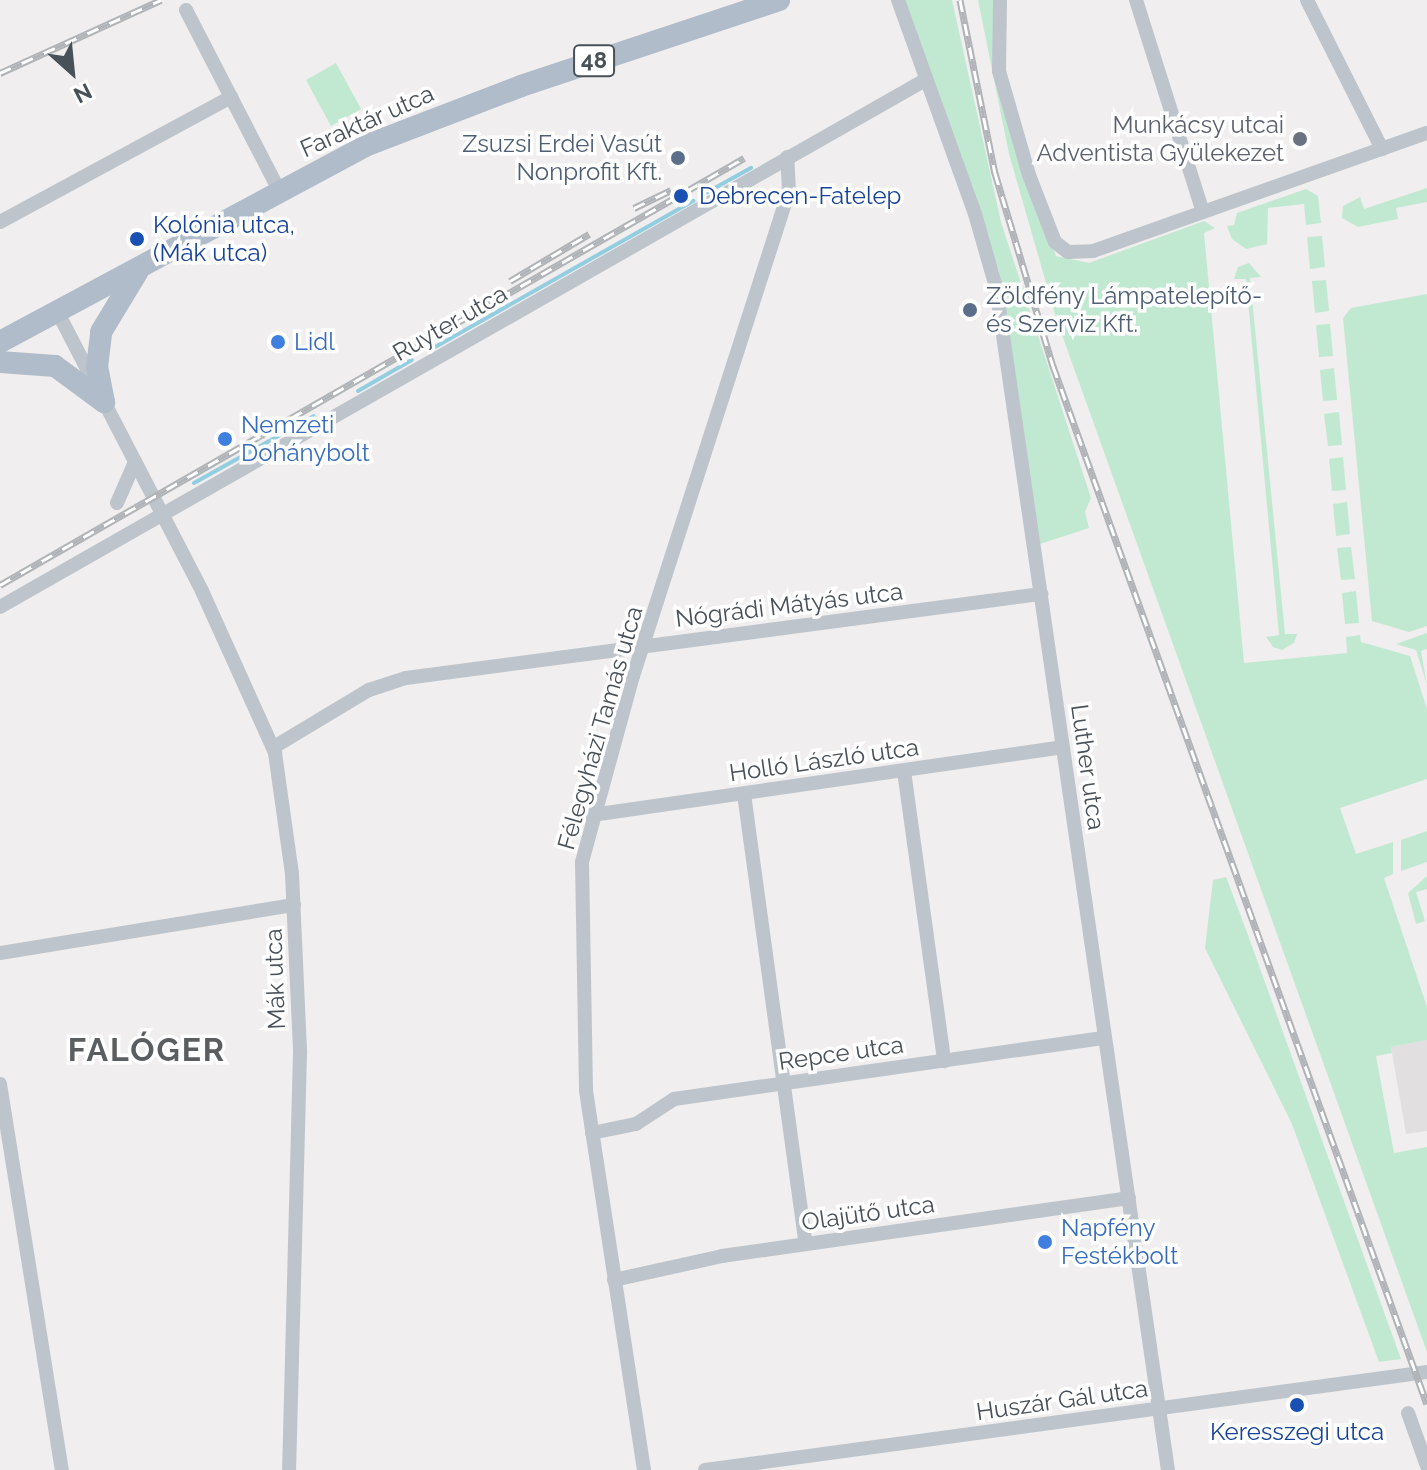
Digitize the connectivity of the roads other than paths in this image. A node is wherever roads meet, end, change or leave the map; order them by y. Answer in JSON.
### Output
{"nodes":[{"id":1,"x":779,"y":0,"type":"edge"},
{"id":2,"x":898,"y":0,"type":"edge"},
{"id":3,"x":1000,"y":0,"type":"edge"},
{"id":4,"x":1136,"y":0,"type":"edge"},
{"id":5,"x":1307,"y":0,"type":"edge"},
{"id":6,"x":186,"y":10,"type":"dead end"},
{"id":7,"x":925,"y":80,"type":"junction"},
{"id":8,"x":231,"y":97,"type":"junction"},
{"id":9,"x":1427,"y":133,"type":"edge"},
{"id":10,"x":1382,"y":149,"type":"junction"},
{"id":11,"x":787,"y":157,"type":"junction"},
{"id":12,"x":279,"y":190,"type":"junction"},
{"id":13,"x":1203,"y":212,"type":"junction"},
{"id":14,"x":0,"y":222,"type":"edge"},
{"id":15,"x":143,"y":264,"type":"junction"},
{"id":16,"x":57,"y":311,"type":"junction"},
{"id":17,"x":0,"y":342,"type":"edge"},
{"id":18,"x":0,"y":362,"type":"edge"},
{"id":19,"x":104,"y":402,"type":"junction"},
{"id":20,"x":135,"y":462,"type":"junction"},
{"id":21,"x":117,"y":503,"type":"dead end"},
{"id":22,"x":163,"y":513,"type":"junction"},
{"id":23,"x":1041,"y":594,"type":"junction"},
{"id":24,"x":0,"y":607,"type":"edge"},
{"id":25,"x":644,"y":646,"type":"junction"},
{"id":26,"x":274,"y":747,"type":"junction"},
{"id":27,"x":1062,"y":747,"type":"junction"},
{"id":28,"x":904,"y":771,"type":"junction"},
{"id":29,"x":744,"y":794,"type":"junction"},
{"id":30,"x":592,"y":815,"type":"junction"},
{"id":31,"x":294,"y":905,"type":"junction"},
{"id":32,"x":0,"y":953,"type":"edge"},
{"id":33,"x":1105,"y":1038,"type":"junction"},
{"id":34,"x":944,"y":1061,"type":"junction"},
{"id":35,"x":0,"y":1084,"type":"edge"},
{"id":36,"x":785,"y":1084,"type":"junction"},
{"id":37,"x":592,"y":1133,"type":"junction"},
{"id":38,"x":1129,"y":1198,"type":"junction"},
{"id":39,"x":806,"y":1244,"type":"junction"},
{"id":40,"x":614,"y":1280,"type":"junction"},
{"id":41,"x":1426,"y":1372,"type":"edge"},
{"id":42,"x":1159,"y":1409,"type":"junction"},
{"id":43,"x":1408,"y":1413,"type":"dead end"},
{"id":44,"x":1427,"y":1466,"type":"edge"},
{"id":45,"x":62,"y":1470,"type":"edge"},
{"id":46,"x":289,"y":1470,"type":"edge"},
{"id":47,"x":644,"y":1470,"type":"edge"},
{"id":48,"x":705,"y":1470,"type":"edge"},
{"id":49,"x":1168,"y":1470,"type":"edge"}],
"edges":[{"from":1,"to":12,"type":"main road","name":"Faraktár utca","number":"48"},
{"from":2,"to":7,"type":"street","name":"Luther utca"},
{"from":3,"to":13,"type":"street"},
{"from":4,"to":13,"type":"street"},
{"from":5,"to":10,"type":"street"},
{"from":6,"to":8,"type":"street"},
{"from":7,"to":11,"type":"street","name":"Ruyter utca"},
{"from":7,"to":23,"type":"street","name":"Luther utca"},
{"from":8,"to":12,"type":"street"},
{"from":8,"to":14,"type":"street"},
{"from":9,"to":10,"type":"street"},
{"from":10,"to":13,"type":"street"},
{"from":11,"to":22,"type":"street","name":"Ruyter utca"},
{"from":11,"to":25,"type":"street","name":"Félegyházi Tamás utca"},
{"from":12,"to":15,"type":"main road","name":"Faraktár utca","number":"48"},
{"from":15,"to":16,"type":"main road","name":"Faraktár utca","number":"48"},
{"from":15,"to":19,"type":"main road"},
{"from":16,"to":17,"type":"main road","name":"Faraktár utca","number":"48"},
{"from":16,"to":19,"type":"street","name":"Mák utca"},
{"from":18,"to":19,"type":"main road"},
{"from":19,"to":20,"type":"street","name":"Mák utca"},
{"from":20,"to":21,"type":"street"},
{"from":20,"to":22,"type":"street","name":"Mák utca"},
{"from":22,"to":24,"type":"street","name":"Ruyter utca"},
{"from":22,"to":26,"type":"street","name":"Mák utca"},
{"from":23,"to":25,"type":"street","name":"Nógrádi Mátyás utca"},
{"from":23,"to":27,"type":"street","name":"Luther utca"},
{"from":25,"to":26,"type":"street","name":"Nógrádi Mátyás utca"},
{"from":25,"to":30,"type":"street","name":"Félegyházi Tamás utca"},
{"from":26,"to":31,"type":"street","name":"Mák utca"},
{"from":27,"to":28,"type":"street","name":"Holló László utca"},
{"from":27,"to":33,"type":"street","name":"Luther utca"},
{"from":28,"to":29,"type":"street","name":"Holló László utca"},
{"from":28,"to":34,"type":"street"},
{"from":29,"to":30,"type":"street","name":"Holló László utca"},
{"from":29,"to":36,"type":"street"},
{"from":30,"to":37,"type":"street","name":"Félegyházi Tamás utca"},
{"from":31,"to":32,"type":"street"},
{"from":31,"to":46,"type":"street","name":"Mák utca"},
{"from":33,"to":34,"type":"street","name":"Repce utca"},
{"from":33,"to":38,"type":"street","name":"Luther utca"},
{"from":34,"to":36,"type":"street","name":"Repce utca"},
{"from":35,"to":45,"type":"street"},
{"from":36,"to":37,"type":"street","name":"Repce utca"},
{"from":36,"to":39,"type":"street"},
{"from":37,"to":40,"type":"street","name":"Félegyházi Tamás utca"},
{"from":38,"to":39,"type":"street","name":"Olajütő utca"},
{"from":38,"to":42,"type":"street","name":"Luther utca"},
{"from":39,"to":40,"type":"street","name":"Olajütő utca"},
{"from":40,"to":47,"type":"street","name":"Félegyházi Tamás utca"},
{"from":41,"to":42,"type":"street","name":"Huszár Gál utca"},
{"from":42,"to":48,"type":"street","name":"Huszár Gál utca"},
{"from":42,"to":49,"type":"street","name":"Luther utca"},
{"from":43,"to":44,"type":"street"}]}
